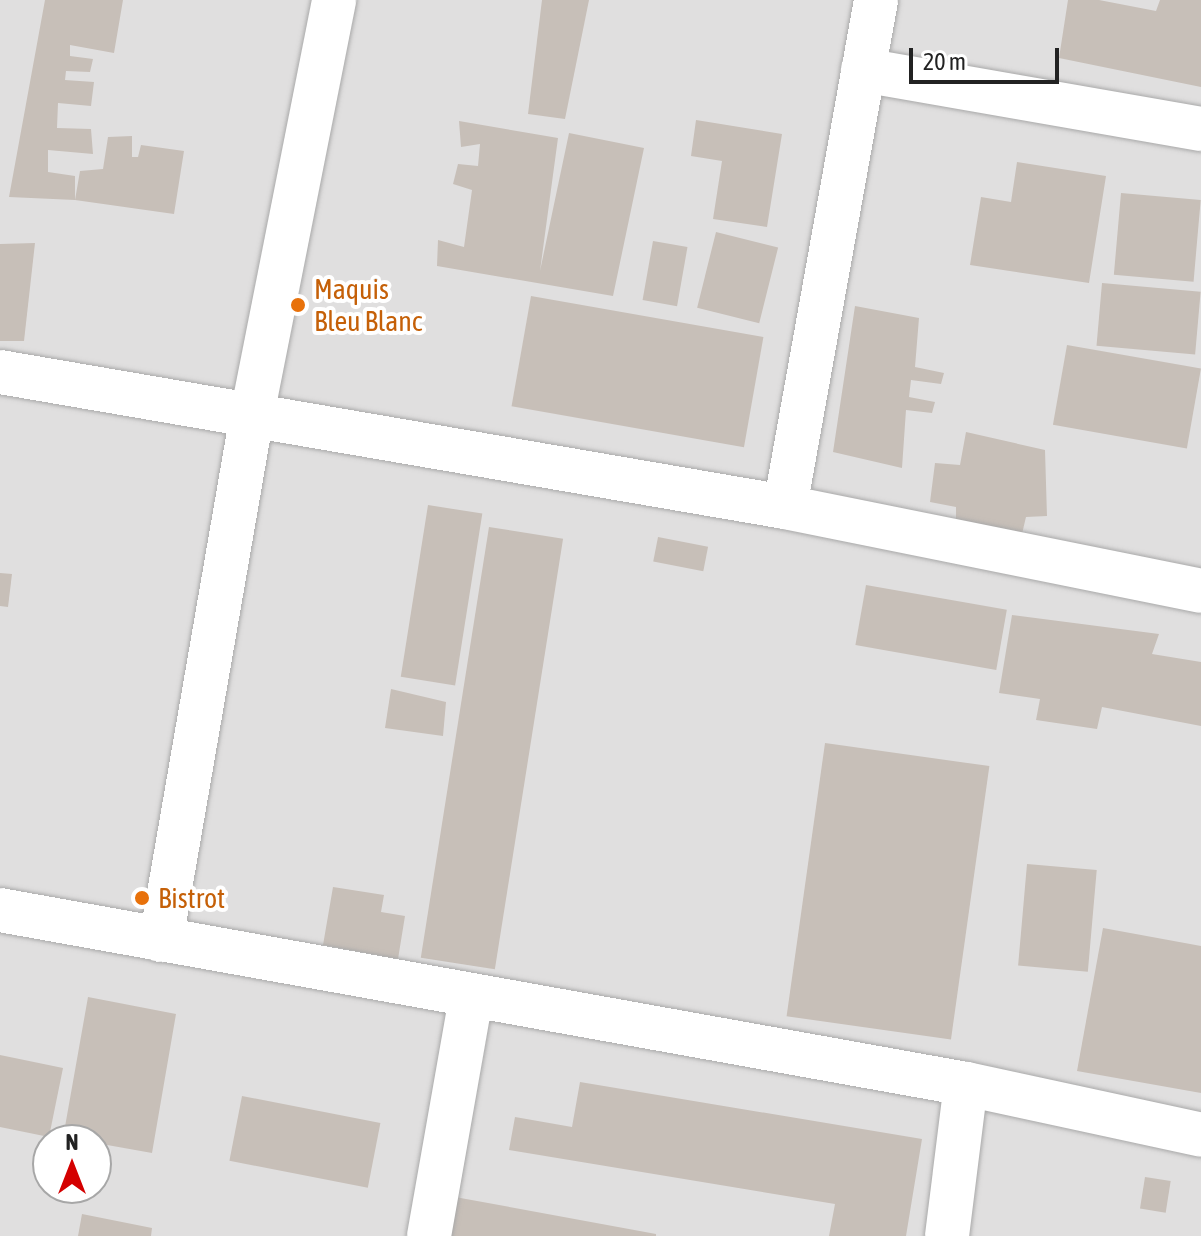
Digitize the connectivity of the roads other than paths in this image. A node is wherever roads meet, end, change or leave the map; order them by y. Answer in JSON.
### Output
{"nodes":[{"id":1,"x":334,"y":0,"type":"edge"},
{"id":2,"x":876,"y":0,"type":"edge"},
{"id":3,"x":863,"y":70,"type":"junction"},
{"id":4,"x":1201,"y":129,"type":"edge"},
{"id":5,"x":0,"y":372,"type":"edge"},
{"id":6,"x":252,"y":415,"type":"junction"},
{"id":7,"x":785,"y":507,"type":"junction"},
{"id":8,"x":1201,"y":591,"type":"edge"},
{"id":9,"x":0,"y":910,"type":"edge"},
{"id":10,"x":161,"y":940,"type":"junction"},
{"id":11,"x":471,"y":997,"type":"junction"},
{"id":12,"x":966,"y":1084,"type":"junction"},
{"id":13,"x":1201,"y":1135,"type":"edge"},
{"id":14,"x":429,"y":1236,"type":"edge"},
{"id":15,"x":947,"y":1236,"type":"edge"}],
"edges":[{"from":1,"to":6,"type":"street"},
{"from":2,"to":3,"type":"street"},
{"from":3,"to":4,"type":"street"},
{"from":3,"to":7,"type":"street"},
{"from":5,"to":6,"type":"street"},
{"from":6,"to":7,"type":"street"},
{"from":6,"to":10,"type":"street"},
{"from":7,"to":8,"type":"street"},
{"from":9,"to":10,"type":"street"},
{"from":10,"to":11,"type":"street"},
{"from":11,"to":12,"type":"street"},
{"from":11,"to":14,"type":"street"},
{"from":12,"to":13,"type":"street"},
{"from":12,"to":15,"type":"street"}]}
